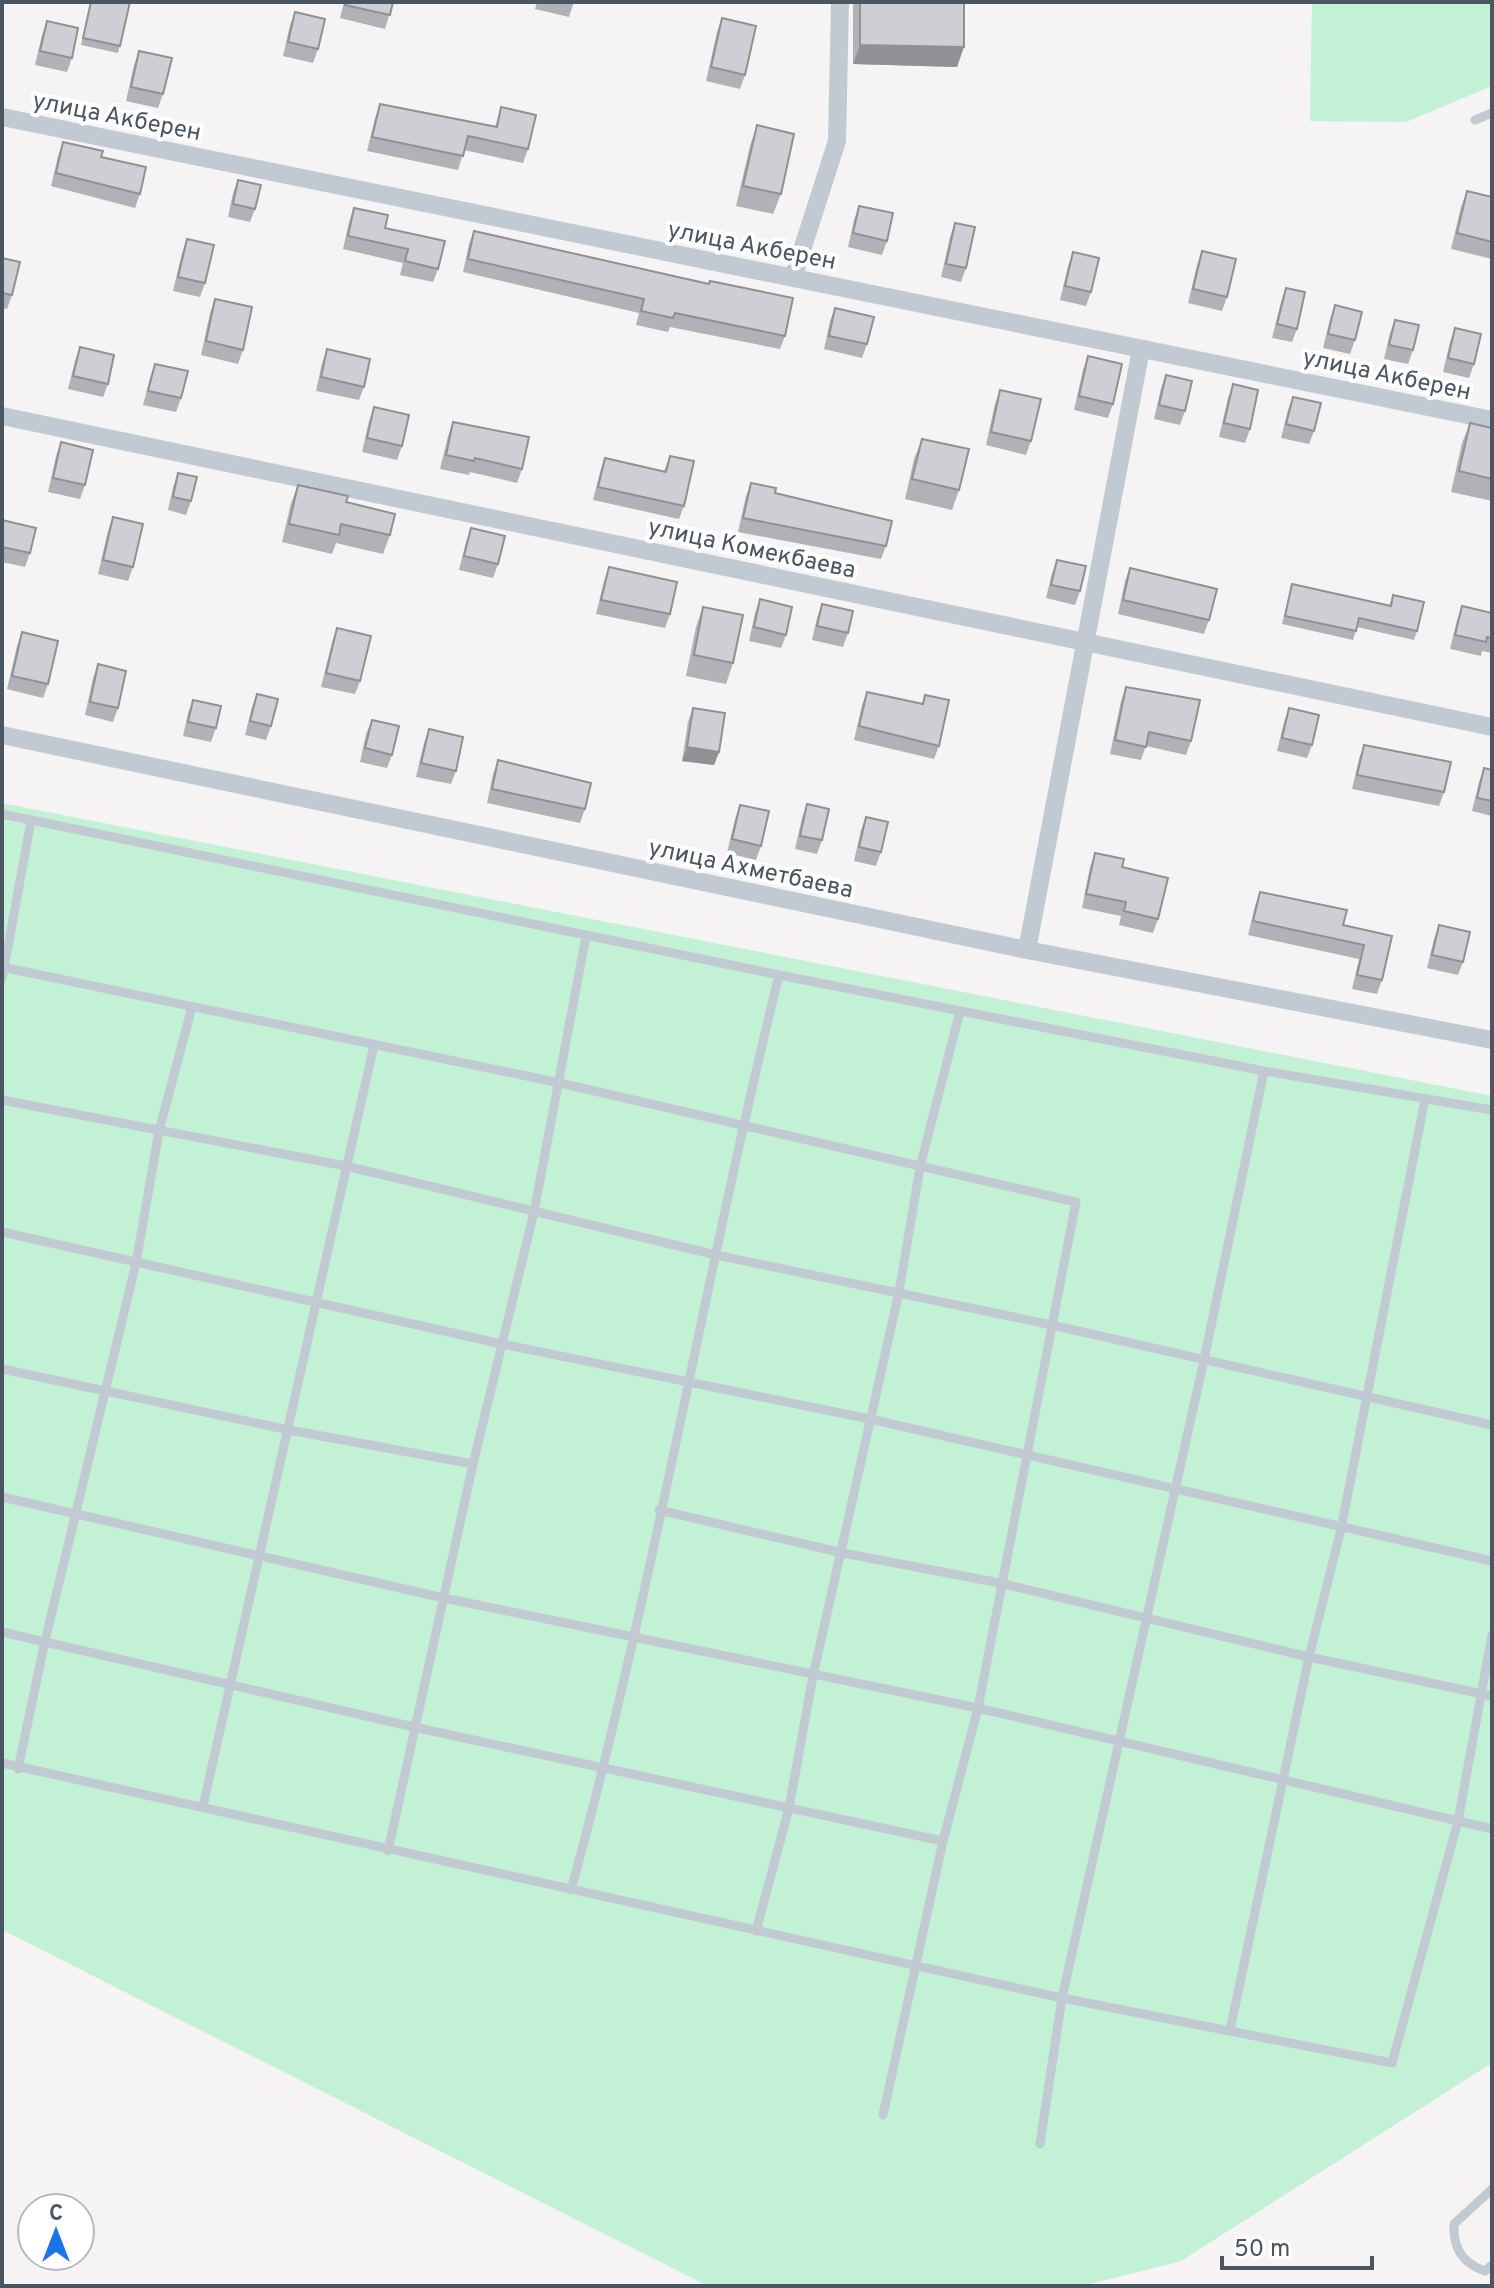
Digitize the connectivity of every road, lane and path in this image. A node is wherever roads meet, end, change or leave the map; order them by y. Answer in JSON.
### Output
{"nodes":[{"id":1,"x":840,"y":2,"type":"edge"},
{"id":2,"x":1492,"y":113,"type":"edge"},
{"id":3,"x":2,"y":117,"type":"edge"},
{"id":4,"x":1475,"y":120,"type":"dead end"},
{"id":5,"x":793,"y":278,"type":"junction"},
{"id":6,"x":1141,"y":349,"type":"junction"},
{"id":7,"x":2,"y":416,"type":"edge"},
{"id":8,"x":1492,"y":420,"type":"edge"},
{"id":9,"x":1087,"y":643,"type":"junction"},
{"id":10,"x":1492,"y":727,"type":"edge"},
{"id":11,"x":2,"y":735,"type":"edge"},
{"id":12,"x":2,"y":814,"type":"edge"},
{"id":13,"x":31,"y":821,"type":"junction"},
{"id":14,"x":586,"y":936,"type":"junction"},
{"id":15,"x":1027,"y":950,"type":"junction"},
{"id":16,"x":3,"y":968,"type":"edge"},
{"id":17,"x":779,"y":975,"type":"junction"},
{"id":18,"x":2,"y":979,"type":"edge"},
{"id":19,"x":192,"y":1007,"type":"junction"},
{"id":20,"x":960,"y":1011,"type":"junction"},
{"id":21,"x":1492,"y":1040,"type":"edge"},
{"id":22,"x":374,"y":1045,"type":"junction"},
{"id":23,"x":1264,"y":1071,"type":"junction"},
{"id":24,"x":560,"y":1083,"type":"junction"},
{"id":25,"x":1425,"y":1099,"type":"junction"},
{"id":26,"x":2,"y":1100,"type":"edge"},
{"id":27,"x":1492,"y":1110,"type":"edge"},
{"id":28,"x":741,"y":1127,"type":"junction"},
{"id":29,"x":159,"y":1131,"type":"junction"},
{"id":30,"x":346,"y":1166,"type":"junction"},
{"id":31,"x":920,"y":1167,"type":"junction"},
{"id":32,"x":534,"y":1212,"type":"junction"},
{"id":33,"x":2,"y":1232,"type":"edge"},
{"id":34,"x":716,"y":1255,"type":"junction"},
{"id":35,"x":136,"y":1263,"type":"junction"},
{"id":36,"x":899,"y":1292,"type":"junction"},
{"id":37,"x":315,"y":1304,"type":"junction"},
{"id":38,"x":1052,"y":1325,"type":"junction"},
{"id":39,"x":502,"y":1344,"type":"junction"},
{"id":40,"x":1204,"y":1360,"type":"junction"},
{"id":41,"x":2,"y":1369,"type":"edge"},
{"id":42,"x":688,"y":1383,"type":"junction"},
{"id":43,"x":104,"y":1388,"type":"junction"},
{"id":44,"x":1365,"y":1396,"type":"junction"},
{"id":45,"x":870,"y":1419,"type":"junction"},
{"id":46,"x":1492,"y":1425,"type":"edge"},
{"id":47,"x":289,"y":1430,"type":"junction"},
{"id":48,"x":1025,"y":1456,"type":"junction"},
{"id":49,"x":473,"y":1464,"type":"junction"},
{"id":50,"x":1173,"y":1489,"type":"junction"},
{"id":51,"x":2,"y":1497,"type":"edge"},
{"id":52,"x":659,"y":1510,"type":"junction"},
{"id":53,"x":75,"y":1512,"type":"junction"},
{"id":54,"x":1341,"y":1529,"type":"junction"},
{"id":55,"x":843,"y":1553,"type":"junction"},
{"id":56,"x":262,"y":1555,"type":"junction"},
{"id":57,"x":1492,"y":1561,"type":"edge"},
{"id":58,"x":1000,"y":1583,"type":"junction"},
{"id":59,"x":444,"y":1598,"type":"junction"},
{"id":60,"x":1144,"y":1618,"type":"junction"},
{"id":61,"x":2,"y":1632,"type":"edge"},
{"id":62,"x":1492,"y":1635,"type":"edge"},
{"id":63,"x":634,"y":1638,"type":"junction"},
{"id":64,"x":45,"y":1641,"type":"junction"},
{"id":65,"x":1309,"y":1657,"type":"junction"},
{"id":66,"x":813,"y":1676,"type":"junction"},
{"id":67,"x":231,"y":1683,"type":"junction"},
{"id":68,"x":1480,"y":1694,"type":"junction"},
{"id":69,"x":1492,"y":1696,"type":"edge"},
{"id":70,"x":978,"y":1708,"type":"junction"},
{"id":71,"x":418,"y":1728,"type":"junction"},
{"id":72,"x":1118,"y":1743,"type":"junction"},
{"id":73,"x":2,"y":1763,"type":"edge"},
{"id":74,"x":605,"y":1766,"type":"junction"},
{"id":75,"x":18,"y":1769,"type":"junction"},
{"id":76,"x":1285,"y":1781,"type":"junction"},
{"id":77,"x":203,"y":1806,"type":"junction"},
{"id":78,"x":789,"y":1808,"type":"junction"},
{"id":79,"x":1458,"y":1821,"type":"junction"},
{"id":80,"x":1492,"y":1829,"type":"edge"},
{"id":81,"x":943,"y":1841,"type":"junction"},
{"id":82,"x":388,"y":1851,"type":"junction"},
{"id":83,"x":571,"y":1890,"type":"junction"},
{"id":84,"x":756,"y":1931,"type":"junction"},
{"id":85,"x":916,"y":1965,"type":"junction"},
{"id":86,"x":1062,"y":1998,"type":"junction"},
{"id":87,"x":1230,"y":2030,"type":"junction"},
{"id":88,"x":883,"y":2115,"type":"dead end"},
{"id":89,"x":1040,"y":2144,"type":"dead end"},
{"id":90,"x":1492,"y":2189,"type":"edge"},
{"id":91,"x":1492,"y":2265,"type":"edge"}],
"edges":[{"from":1,"to":5,"type":"street"},
{"from":2,"to":4,"type":"lane"},
{"from":3,"to":5,"type":"street","name":"улица Акберен"},
{"from":5,"to":6,"type":"street","name":"улица Акберен"},
{"from":6,"to":8,"type":"street","name":"улица Акберен"},
{"from":6,"to":9,"type":"street"},
{"from":7,"to":9,"type":"street","name":"улица Комекбаева"},
{"from":9,"to":10,"type":"street","name":"улица Комекбаева"},
{"from":9,"to":15,"type":"street"},
{"from":11,"to":15,"type":"street","name":"улица Ахметбаева"},
{"from":12,"to":13,"type":"lane"},
{"from":13,"to":14,"type":"lane"},
{"from":13,"to":16,"type":"lane"},
{"from":14,"to":17,"type":"lane"},
{"from":14,"to":24,"type":"lane"},
{"from":15,"to":21,"type":"street","name":"улица Ахметбаева"},
{"from":16,"to":18,"type":"lane"},
{"from":16,"to":19,"type":"lane"},
{"from":17,"to":20,"type":"lane"},
{"from":17,"to":28,"type":"lane"},
{"from":19,"to":22,"type":"lane"},
{"from":19,"to":29,"type":"lane"},
{"from":20,"to":23,"type":"lane"},
{"from":20,"to":31,"type":"lane"},
{"from":22,"to":24,"type":"lane"},
{"from":22,"to":30,"type":"lane"},
{"from":23,"to":25,"type":"lane"},
{"from":23,"to":40,"type":"lane"},
{"from":24,"to":28,"type":"lane"},
{"from":24,"to":32,"type":"lane"},
{"from":25,"to":27,"type":"lane"},
{"from":25,"to":44,"type":"lane"},
{"from":26,"to":29,"type":"lane"},
{"from":28,"to":31,"type":"lane"},
{"from":28,"to":34,"type":"lane"},
{"from":29,"to":30,"type":"lane"},
{"from":29,"to":35,"type":"lane"},
{"from":30,"to":32,"type":"lane"},
{"from":30,"to":37,"type":"lane"},
{"from":31,"to":36,"type":"lane"},
{"from":31,"to":38,"type":"lane"},
{"from":32,"to":34,"type":"lane"},
{"from":32,"to":39,"type":"lane"},
{"from":33,"to":35,"type":"lane"},
{"from":34,"to":36,"type":"lane"},
{"from":34,"to":42,"type":"lane"},
{"from":35,"to":37,"type":"lane"},
{"from":35,"to":43,"type":"lane"},
{"from":36,"to":38,"type":"lane"},
{"from":36,"to":45,"type":"lane"},
{"from":37,"to":39,"type":"lane"},
{"from":37,"to":47,"type":"lane"},
{"from":38,"to":40,"type":"lane"},
{"from":38,"to":48,"type":"lane"},
{"from":39,"to":42,"type":"lane"},
{"from":39,"to":49,"type":"lane"},
{"from":40,"to":44,"type":"lane"},
{"from":40,"to":50,"type":"lane"},
{"from":41,"to":43,"type":"lane"},
{"from":42,"to":45,"type":"lane"},
{"from":42,"to":52,"type":"lane"},
{"from":43,"to":47,"type":"lane"},
{"from":43,"to":53,"type":"lane"},
{"from":44,"to":46,"type":"lane"},
{"from":44,"to":54,"type":"lane"},
{"from":45,"to":48,"type":"lane"},
{"from":45,"to":55,"type":"lane"},
{"from":47,"to":49,"type":"lane"},
{"from":47,"to":56,"type":"lane"},
{"from":48,"to":50,"type":"lane"},
{"from":48,"to":58,"type":"lane"},
{"from":49,"to":59,"type":"lane"},
{"from":50,"to":54,"type":"lane"},
{"from":50,"to":60,"type":"lane"},
{"from":51,"to":53,"type":"lane"},
{"from":52,"to":55,"type":"lane"},
{"from":52,"to":63,"type":"lane"},
{"from":53,"to":56,"type":"lane"},
{"from":53,"to":64,"type":"lane"},
{"from":54,"to":57,"type":"lane"},
{"from":54,"to":65,"type":"lane"},
{"from":55,"to":58,"type":"lane"},
{"from":55,"to":66,"type":"lane"},
{"from":56,"to":59,"type":"lane"},
{"from":56,"to":67,"type":"lane"},
{"from":58,"to":60,"type":"lane"},
{"from":58,"to":70,"type":"lane"},
{"from":59,"to":63,"type":"lane"},
{"from":59,"to":71,"type":"lane"},
{"from":60,"to":65,"type":"lane"},
{"from":60,"to":72,"type":"lane"},
{"from":61,"to":64,"type":"lane"},
{"from":62,"to":68,"type":"lane"},
{"from":63,"to":66,"type":"lane"},
{"from":63,"to":74,"type":"lane"},
{"from":64,"to":67,"type":"lane"},
{"from":64,"to":75,"type":"lane"},
{"from":65,"to":68,"type":"lane"},
{"from":65,"to":76,"type":"lane"},
{"from":66,"to":70,"type":"lane"},
{"from":66,"to":78,"type":"lane"},
{"from":67,"to":71,"type":"lane"},
{"from":67,"to":77,"type":"lane"},
{"from":68,"to":69,"type":"lane"},
{"from":68,"to":79,"type":"lane"},
{"from":70,"to":72,"type":"lane"},
{"from":70,"to":81,"type":"lane"},
{"from":71,"to":74,"type":"lane"},
{"from":71,"to":82,"type":"lane"},
{"from":72,"to":76,"type":"lane"},
{"from":72,"to":86,"type":"lane"},
{"from":73,"to":75,"type":"lane"},
{"from":74,"to":78,"type":"lane"},
{"from":74,"to":83,"type":"lane"},
{"from":75,"to":77,"type":"lane"},
{"from":76,"to":79,"type":"lane"},
{"from":76,"to":87,"type":"lane"},
{"from":77,"to":82,"type":"lane"},
{"from":78,"to":81,"type":"lane"},
{"from":78,"to":84,"type":"lane"},
{"from":79,"to":80,"type":"lane"},
{"from":79,"to":87,"type":"lane"},
{"from":81,"to":85,"type":"lane"},
{"from":82,"to":83,"type":"lane"},
{"from":83,"to":84,"type":"lane"},
{"from":84,"to":85,"type":"lane"},
{"from":85,"to":86,"type":"lane"},
{"from":85,"to":88,"type":"lane"},
{"from":86,"to":87,"type":"lane"},
{"from":86,"to":89,"type":"lane"},
{"from":90,"to":91,"type":"lane"}]}
